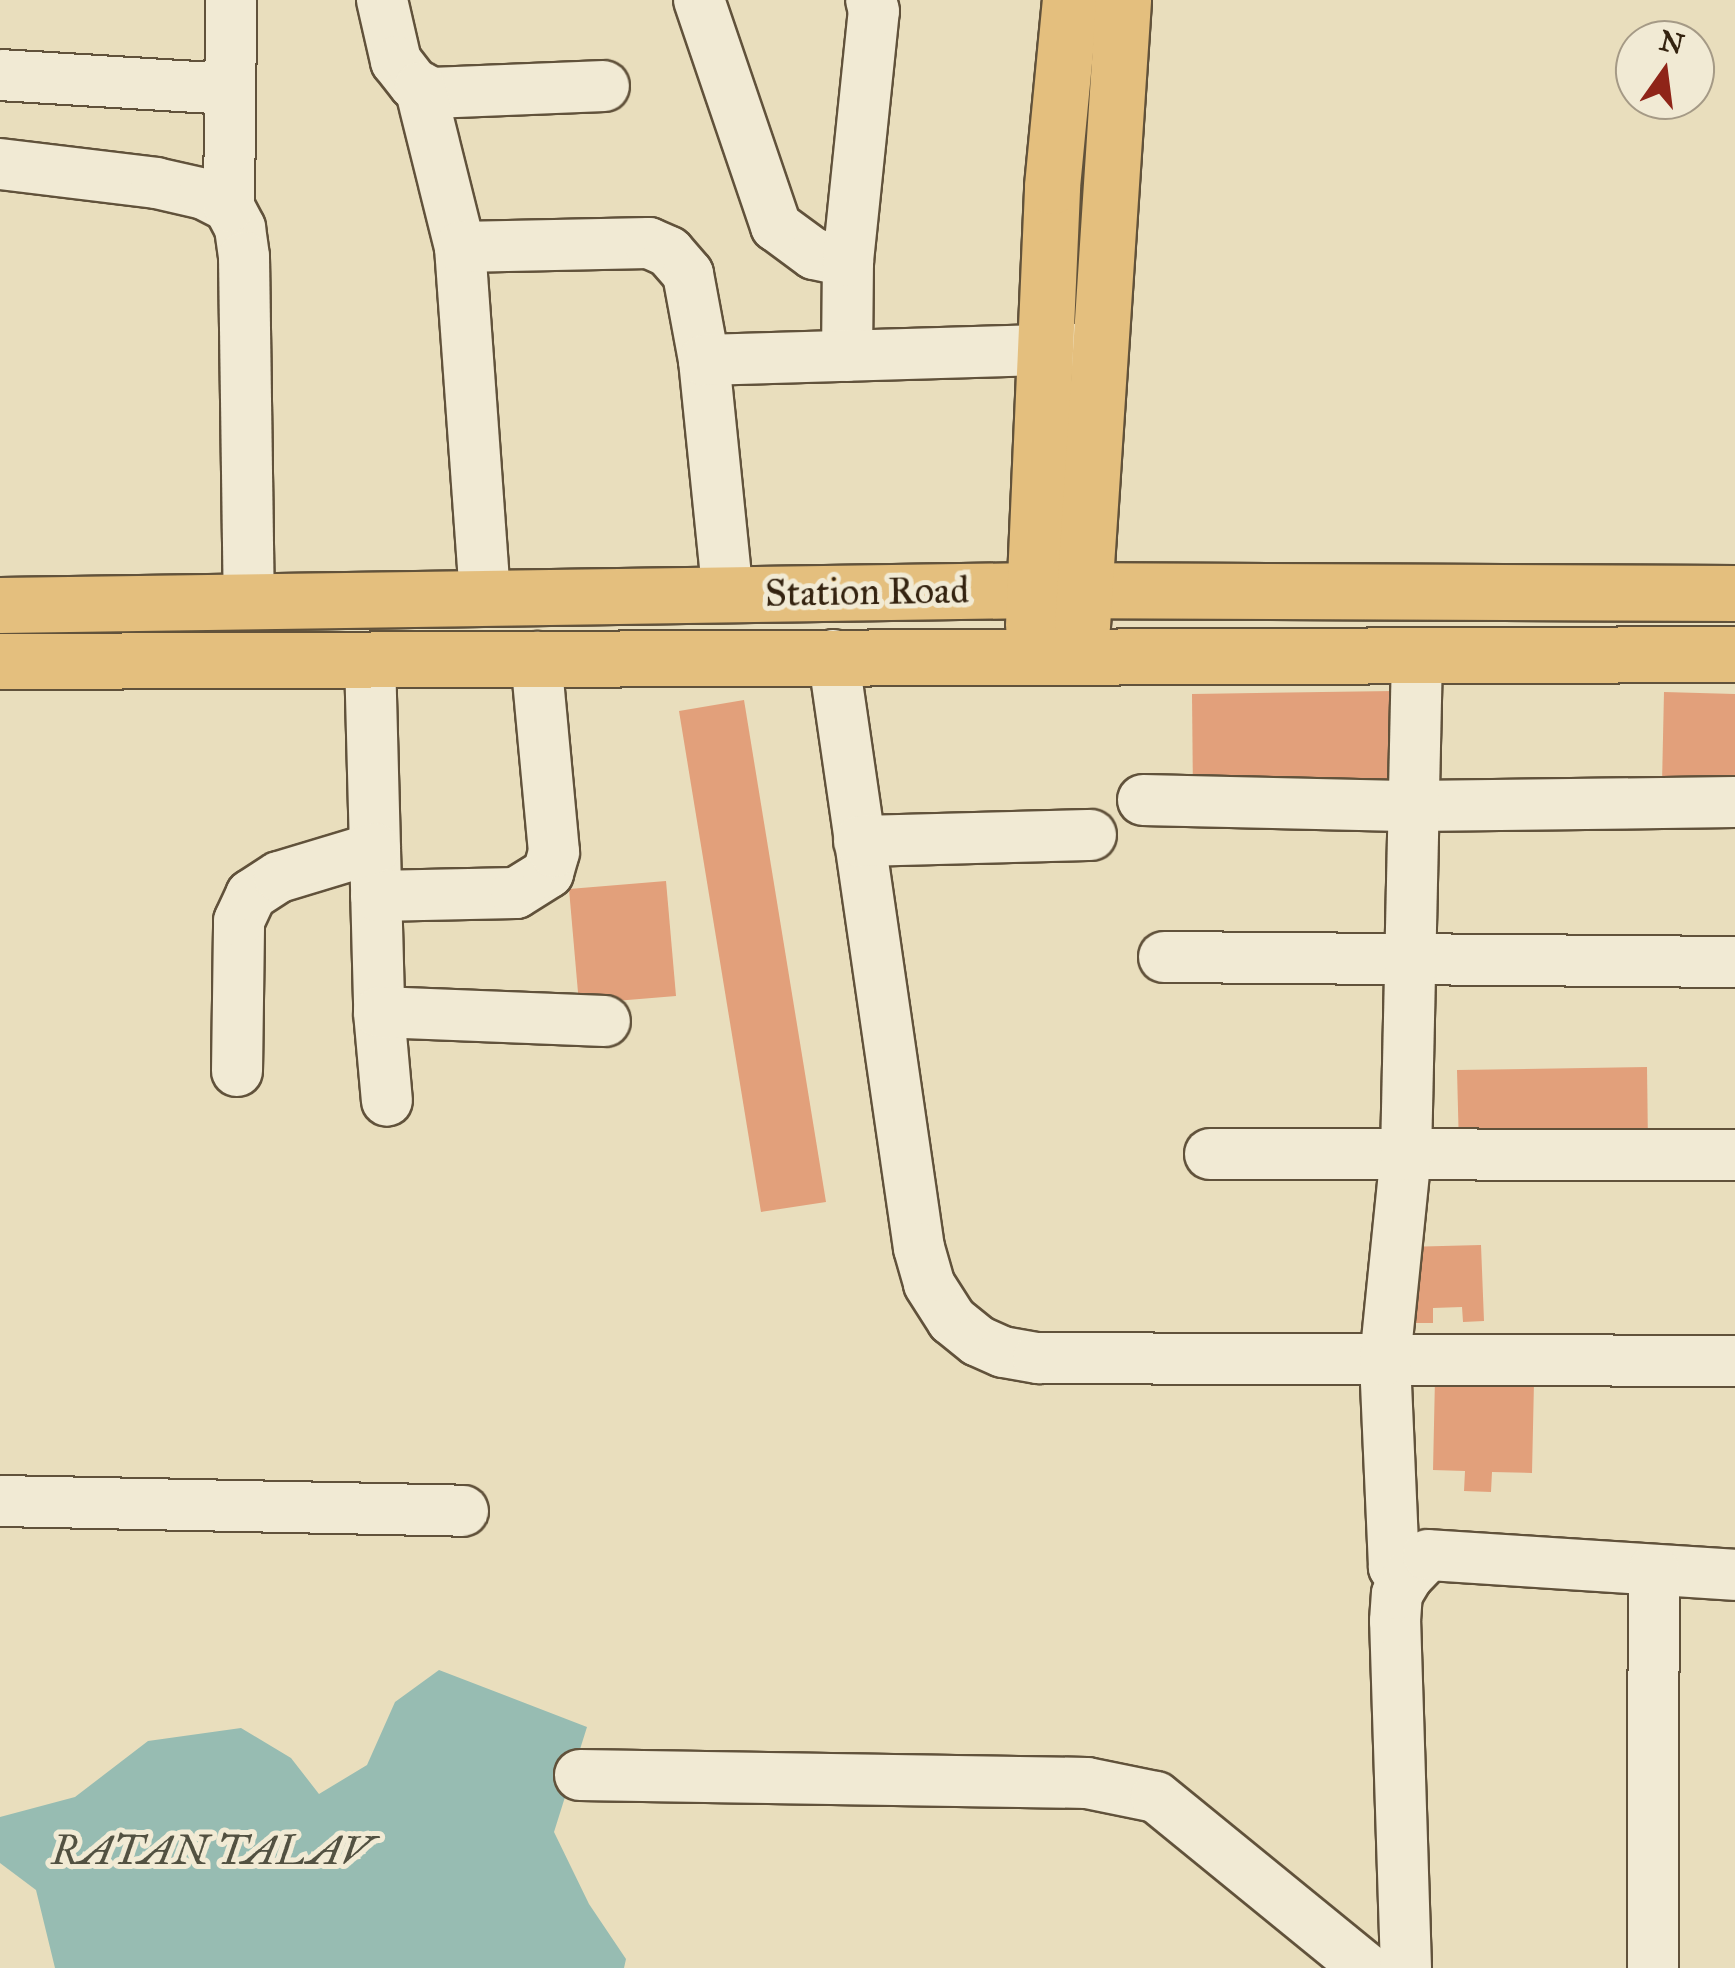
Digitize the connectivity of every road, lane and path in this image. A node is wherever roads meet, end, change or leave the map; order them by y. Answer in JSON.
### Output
{"nodes":[{"id":1,"x":231,"y":0,"type":"edge"},
{"id":2,"x":382,"y":0,"type":"edge"},
{"id":3,"x":699,"y":0,"type":"edge"},
{"id":4,"x":871,"y":0,"type":"edge"},
{"id":5,"x":1070,"y":0,"type":"edge"},
{"id":6,"x":1123,"y":0,"type":"edge"},
{"id":7,"x":0,"y":75,"type":"edge"},
{"id":8,"x":604,"y":86,"type":"dead end"},
{"id":9,"x":420,"y":87,"type":"junction"},
{"id":10,"x":230,"y":89,"type":"junction"},
{"id":11,"x":0,"y":164,"type":"edge"},
{"id":12,"x":230,"y":207,"type":"junction"},
{"id":13,"x":460,"y":247,"type":"junction"},
{"id":14,"x":848,"y":261,"type":"junction"},
{"id":15,"x":1099,"y":348,"type":"junction"},
{"id":16,"x":1045,"y":350,"type":"junction"},
{"id":17,"x":847,"y":356,"type":"junction"},
{"id":18,"x":704,"y":360,"type":"junction"},
{"id":19,"x":1059,"y":590,"type":"junction"},
{"id":20,"x":728,"y":594,"type":"junction"},
{"id":21,"x":1735,"y":594,"type":"edge"},
{"id":22,"x":485,"y":598,"type":"junction"},
{"id":23,"x":248,"y":601,"type":"junction"},
{"id":24,"x":0,"y":605,"type":"edge"},
{"id":25,"x":1057,"y":653,"type":"junction"},
{"id":26,"x":1418,"y":654,"type":"junction"},
{"id":27,"x":1735,"y":654,"type":"edge"},
{"id":28,"x":832,"y":655,"type":"junction"},
{"id":29,"x":536,"y":657,"type":"junction"},
{"id":30,"x":370,"y":658,"type":"junction"},
{"id":31,"x":0,"y":660,"type":"edge"},
{"id":32,"x":1143,"y":800,"type":"dead end"},
{"id":33,"x":1735,"y":802,"type":"edge"},
{"id":34,"x":1414,"y":806,"type":"junction"},
{"id":35,"x":1091,"y":835,"type":"dead end"},
{"id":36,"x":859,"y":841,"type":"junction"},
{"id":37,"x":375,"y":872,"type":"junction"},
{"id":38,"x":1164,"y":956,"type":"dead end"},
{"id":39,"x":1410,"y":959,"type":"junction"},
{"id":40,"x":1735,"y":962,"type":"edge"},
{"id":41,"x":380,"y":1012,"type":"junction"},
{"id":42,"x":605,"y":1021,"type":"dead end"},
{"id":43,"x":237,"y":1070,"type":"dead end"},
{"id":44,"x":387,"y":1101,"type":"dead end"},
{"id":45,"x":1210,"y":1154,"type":"dead end"},
{"id":46,"x":1406,"y":1155,"type":"junction"},
{"id":47,"x":1735,"y":1155,"type":"edge"},
{"id":48,"x":1385,"y":1360,"type":"junction"},
{"id":49,"x":1735,"y":1361,"type":"edge"},
{"id":50,"x":0,"y":1501,"type":"edge"},
{"id":51,"x":463,"y":1512,"type":"dead end"},
{"id":52,"x":1654,"y":1570,"type":"junction"},
{"id":53,"x":1408,"y":1576,"type":"junction"},
{"id":54,"x":1735,"y":1576,"type":"edge"},
{"id":55,"x":580,"y":1774,"type":"dead end"},
{"id":56,"x":1366,"y":1968,"type":"edge"},
{"id":57,"x":1406,"y":1968,"type":"edge"},
{"id":58,"x":1653,"y":1968,"type":"edge"}],
"edges":[{"from":1,"to":10,"type":"street"},
{"from":2,"to":9,"type":"street"},
{"from":3,"to":14,"type":"street"},
{"from":4,"to":14,"type":"street"},
{"from":5,"to":16,"type":"main road"},
{"from":6,"to":15,"type":"main road"},
{"from":7,"to":10,"type":"street"},
{"from":8,"to":9,"type":"street"},
{"from":9,"to":13,"type":"street"},
{"from":10,"to":12,"type":"street"},
{"from":11,"to":12,"type":"street"},
{"from":12,"to":23,"type":"street"},
{"from":13,"to":18,"type":"street"},
{"from":13,"to":22,"type":"street"},
{"from":14,"to":17,"type":"street"},
{"from":15,"to":16,"type":"street"},
{"from":15,"to":19,"type":"main road"},
{"from":16,"to":17,"type":"street"},
{"from":16,"to":19,"type":"main road"},
{"from":17,"to":18,"type":"street"},
{"from":18,"to":20,"type":"street"},
{"from":19,"to":20,"type":"main road","name":"Station Road"},
{"from":19,"to":21,"type":"main road","name":"Station Road"},
{"from":19,"to":25,"type":"main road"},
{"from":20,"to":22,"type":"main road","name":"Station Road"},
{"from":22,"to":23,"type":"main road","name":"Station Road"},
{"from":23,"to":24,"type":"main road","name":"Station Road"},
{"from":25,"to":26,"type":"main road","name":"Station Road"},
{"from":25,"to":28,"type":"main road","name":"Station Road"},
{"from":26,"to":27,"type":"main road","name":"Station Road"},
{"from":26,"to":34,"type":"street"},
{"from":28,"to":29,"type":"main road","name":"Station Road"},
{"from":28,"to":36,"type":"street"},
{"from":29,"to":30,"type":"main road","name":"Station Road"},
{"from":29,"to":37,"type":"street"},
{"from":30,"to":31,"type":"main road","name":"Station Road"},
{"from":30,"to":37,"type":"street"},
{"from":32,"to":34,"type":"street"},
{"from":33,"to":34,"type":"street"},
{"from":34,"to":39,"type":"street"},
{"from":35,"to":36,"type":"street"},
{"from":36,"to":48,"type":"street"},
{"from":37,"to":41,"type":"street"},
{"from":37,"to":43,"type":"street"},
{"from":38,"to":39,"type":"street"},
{"from":39,"to":40,"type":"street"},
{"from":39,"to":46,"type":"street"},
{"from":41,"to":42,"type":"street"},
{"from":41,"to":44,"type":"street"},
{"from":45,"to":46,"type":"street"},
{"from":46,"to":47,"type":"street"},
{"from":46,"to":48,"type":"street"},
{"from":48,"to":49,"type":"street"},
{"from":48,"to":53,"type":"street"},
{"from":50,"to":51,"type":"street"},
{"from":52,"to":53,"type":"street"},
{"from":52,"to":54,"type":"street"},
{"from":52,"to":58,"type":"street"},
{"from":53,"to":57,"type":"street"},
{"from":55,"to":56,"type":"street"}]}
